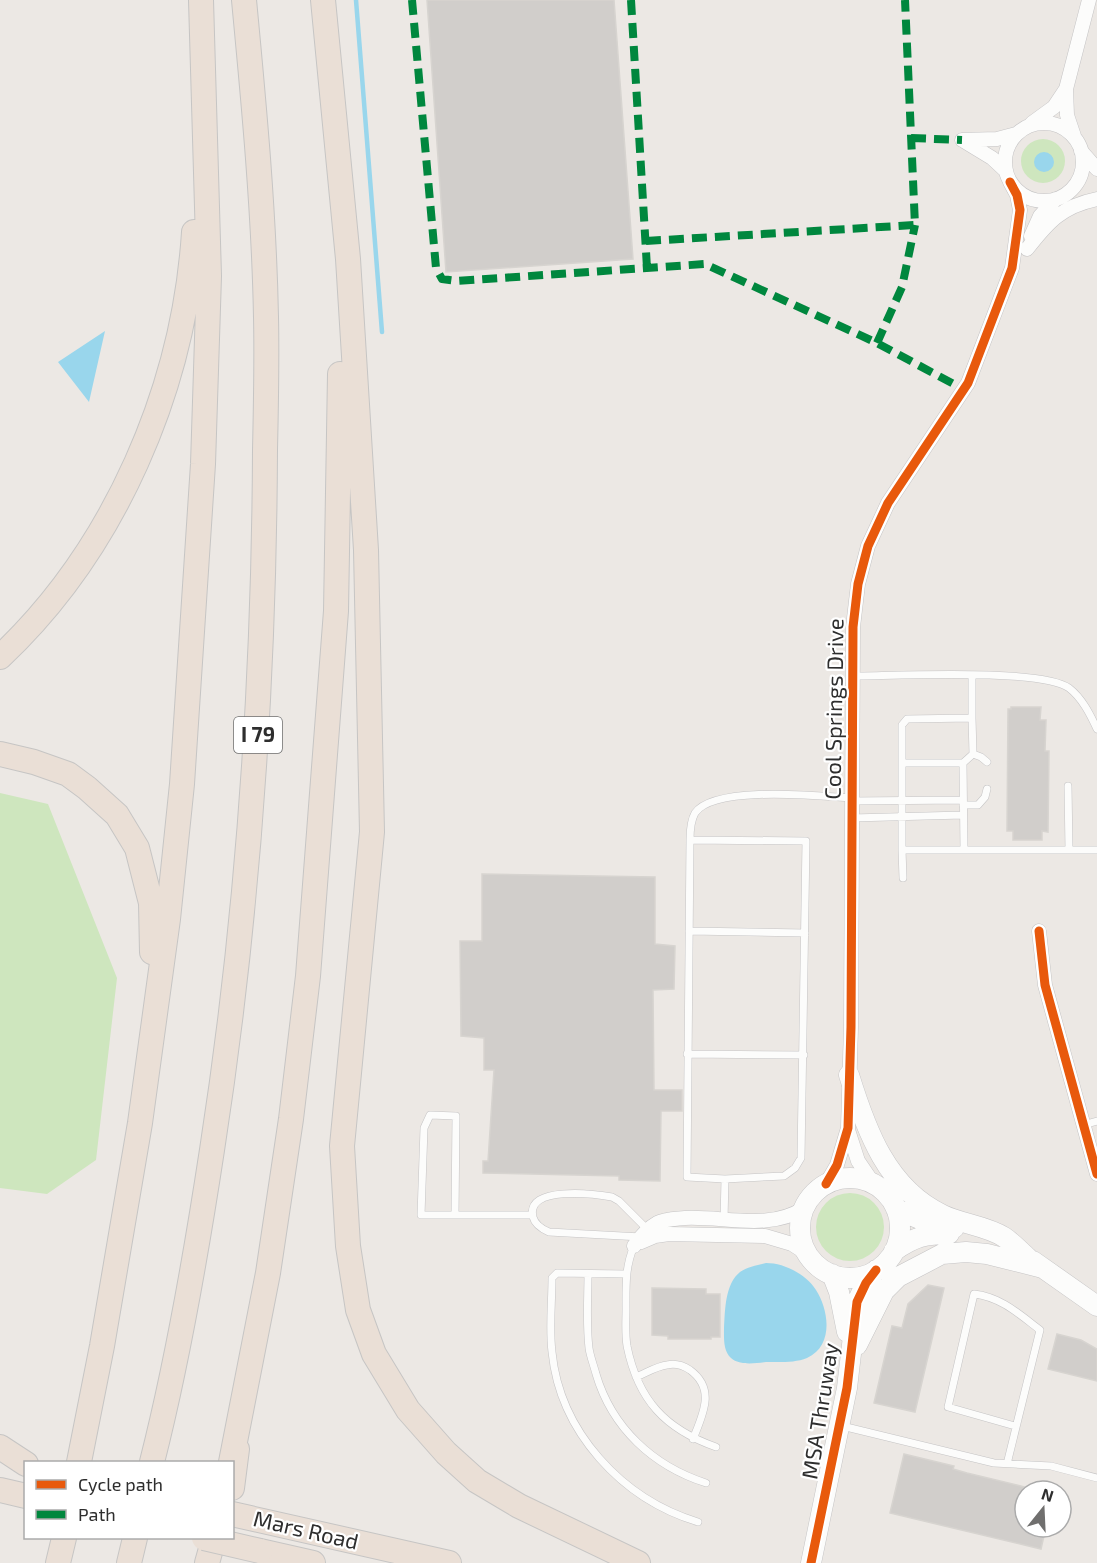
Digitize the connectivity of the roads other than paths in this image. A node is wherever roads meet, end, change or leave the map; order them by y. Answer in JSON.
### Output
{"nodes":[{"id":1,"x":201,"y":0,"type":"edge"},
{"id":2,"x":244,"y":0,"type":"edge"},
{"id":3,"x":321,"y":0,"type":"edge"},
{"id":4,"x":1089,"y":0,"type":"edge"},
{"id":5,"x":202,"y":83,"type":"junction"},
{"id":6,"x":1066,"y":89,"type":"junction"},
{"id":7,"x":1021,"y":130,"type":"junction"},
{"id":8,"x":1078,"y":145,"type":"junction"},
{"id":9,"x":1097,"y":169,"type":"edge"},
{"id":10,"x":1008,"y":177,"type":"junction"},
{"id":11,"x":1056,"y":199,"type":"junction"},
{"id":12,"x":1097,"y":199,"type":"edge"},
{"id":13,"x":1027,"y":249,"type":"junction"},
{"id":14,"x":1012,"y":268,"type":"junction"},
{"id":15,"x":0,"y":657,"type":"edge"},
{"id":16,"x":972,"y":675,"type":"junction"},
{"id":17,"x":852,"y":676,"type":"junction"},
{"id":18,"x":972,"y":718,"type":"junction"},
{"id":19,"x":1097,"y":729,"type":"edge"},
{"id":20,"x":0,"y":754,"type":"edge"},
{"id":21,"x":973,"y":754,"type":"junction"},
{"id":22,"x":987,"y":762,"type":"dead end"},
{"id":23,"x":902,"y":763,"type":"junction"},
{"id":24,"x":963,"y":763,"type":"junction"},
{"id":25,"x":1068,"y":786,"type":"dead end"},
{"id":26,"x":987,"y":789,"type":"dead end"},
{"id":27,"x":852,"y":799,"type":"junction"},
{"id":28,"x":902,"y":801,"type":"junction"},
{"id":29,"x":963,"y":803,"type":"junction"},
{"id":30,"x":963,"y":815,"type":"junction"},
{"id":31,"x":902,"y":816,"type":"junction"},
{"id":32,"x":852,"y":818,"type":"junction"},
{"id":33,"x":690,"y":840,"type":"junction"},
{"id":34,"x":902,"y":850,"type":"junction"},
{"id":35,"x":964,"y":850,"type":"junction"},
{"id":36,"x":1069,"y":850,"type":"junction"},
{"id":37,"x":1097,"y":850,"type":"edge"},
{"id":38,"x":903,"y":878,"type":"dead end"},
{"id":39,"x":689,"y":931,"type":"junction"},
{"id":40,"x":1039,"y":931,"type":"dead end"},
{"id":41,"x":806,"y":933,"type":"junction"},
{"id":42,"x":687,"y":1054,"type":"junction"},
{"id":43,"x":804,"y":1055,"type":"junction"},
{"id":44,"x":849,"y":1075,"type":"junction"},
{"id":45,"x":1097,"y":1121,"type":"edge"},
{"id":46,"x":140,"y":1123,"type":"junction"},
{"id":47,"x":1083,"y":1125,"type":"junction"},
{"id":48,"x":848,"y":1128,"type":"junction"},
{"id":49,"x":1097,"y":1174,"type":"edge"},
{"id":50,"x":725,"y":1179,"type":"junction"},
{"id":51,"x":873,"y":1183,"type":"junction"},
{"id":52,"x":826,"y":1184,"type":"junction"},
{"id":53,"x":804,"y":1208,"type":"junction"},
{"id":54,"x":896,"y":1209,"type":"junction"},
{"id":55,"x":455,"y":1215,"type":"junction"},
{"id":56,"x":532,"y":1215,"type":"junction"},
{"id":57,"x":724,"y":1219,"type":"junction"},
{"id":58,"x":724,"y":1235,"type":"junction"},
{"id":59,"x":641,"y":1237,"type":"junction"},
{"id":60,"x":894,"y":1251,"type":"junction"},
{"id":61,"x":808,"y":1255,"type":"junction"},
{"id":62,"x":1036,"y":1263,"type":"junction"},
{"id":63,"x":876,"y":1270,"type":"junction"},
{"id":64,"x":588,"y":1274,"type":"junction"},
{"id":65,"x":626,"y":1274,"type":"junction"},
{"id":66,"x":832,"y":1274,"type":"junction"},
{"id":67,"x":1097,"y":1306,"type":"edge"},
{"id":68,"x":851,"y":1365,"type":"junction"},
{"id":69,"x":636,"y":1377,"type":"junction"},
{"id":70,"x":241,"y":1417,"type":"junction"},
{"id":71,"x":840,"y":1425,"type":"junction"},
{"id":72,"x":1015,"y":1426,"type":"junction"},
{"id":73,"x":693,"y":1439,"type":"junction"},
{"id":74,"x":0,"y":1447,"type":"edge"},
{"id":75,"x":716,"y":1447,"type":"dead end"},
{"id":76,"x":0,"y":1459,"type":"edge"},
{"id":77,"x":79,"y":1461,"type":"edge"},
{"id":78,"x":152,"y":1461,"type":"edge"},
{"id":79,"x":231,"y":1461,"type":"edge"},
{"id":80,"x":24,"y":1464,"type":"edge"},
{"id":81,"x":1007,"y":1464,"type":"junction"},
{"id":82,"x":24,"y":1465,"type":"edge"},
{"id":83,"x":234,"y":1472,"type":"edge"},
{"id":84,"x":1097,"y":1478,"type":"edge"},
{"id":85,"x":706,"y":1484,"type":"dead end"},
{"id":86,"x":0,"y":1490,"type":"edge"},
{"id":87,"x":24,"y":1496,"type":"edge"},
{"id":88,"x":234,"y":1514,"type":"edge"},
{"id":89,"x":698,"y":1522,"type":"dead end"},
{"id":90,"x":63,"y":1539,"type":"edge"},
{"id":91,"x":135,"y":1539,"type":"edge"},
{"id":92,"x":208,"y":1539,"type":"edge"},
{"id":93,"x":214,"y":1539,"type":"edge"},
{"id":94,"x":227,"y":1539,"type":"edge"},
{"id":95,"x":58,"y":1563,"type":"edge"},
{"id":96,"x":129,"y":1563,"type":"edge"},
{"id":97,"x":207,"y":1563,"type":"edge"},
{"id":98,"x":222,"y":1563,"type":"edge"},
{"id":99,"x":313,"y":1563,"type":"edge"},
{"id":100,"x":449,"y":1563,"type":"edge"},
{"id":101,"x":638,"y":1563,"type":"edge"},
{"id":102,"x":811,"y":1563,"type":"edge"}],
"edges":[{"from":1,"to":5,"type":"highway"},
{"from":2,"to":78,"type":"highway","number":"I 79"},
{"from":3,"to":70,"type":"highway"},
{"from":3,"to":101,"type":"highway"},
{"from":4,"to":6,"type":"street"},
{"from":5,"to":15,"type":"highway"},
{"from":5,"to":46,"type":"highway"},
{"from":6,"to":7,"type":"street"},
{"from":6,"to":8,"type":"street"},
{"from":7,"to":8,"type":"street"},
{"from":7,"to":10,"type":"street"},
{"from":7,"to":10,"type":"street"},
{"from":8,"to":9,"type":"street"},
{"from":8,"to":11,"type":"street"},
{"from":10,"to":11,"type":"street"},
{"from":10,"to":14,"type":"street","name":"Cool Springs Drive"},
{"from":11,"to":13,"type":"street","name":"Cool Springs Drive"},
{"from":12,"to":13,"type":"street"},
{"from":13,"to":14,"type":"street","name":"Cool Springs Drive"},
{"from":14,"to":17,"type":"street","name":"Cool Springs Drive"},
{"from":16,"to":17,"type":"lane"},
{"from":16,"to":18,"type":"lane"},
{"from":16,"to":19,"type":"lane"},
{"from":17,"to":27,"type":"street","name":"Cool Springs Drive"},
{"from":18,"to":21,"type":"lane"},
{"from":18,"to":23,"type":"lane"},
{"from":20,"to":46,"type":"highway"},
{"from":21,"to":22,"type":"lane"},
{"from":21,"to":24,"type":"lane"},
{"from":23,"to":24,"type":"lane"},
{"from":23,"to":28,"type":"lane"},
{"from":24,"to":29,"type":"lane"},
{"from":25,"to":36,"type":"lane"},
{"from":26,"to":29,"type":"lane"},
{"from":27,"to":28,"type":"lane"},
{"from":27,"to":32,"type":"street","name":"Cool Springs Drive"},
{"from":27,"to":33,"type":"lane"},
{"from":28,"to":29,"type":"lane"},
{"from":28,"to":31,"type":"lane"},
{"from":29,"to":30,"type":"lane"},
{"from":30,"to":31,"type":"lane"},
{"from":30,"to":35,"type":"lane"},
{"from":31,"to":32,"type":"lane"},
{"from":31,"to":34,"type":"lane"},
{"from":32,"to":44,"type":"street","name":"Cool Springs Drive"},
{"from":33,"to":39,"type":"lane"},
{"from":33,"to":41,"type":"lane"},
{"from":34,"to":35,"type":"lane"},
{"from":34,"to":38,"type":"lane"},
{"from":35,"to":36,"type":"lane"},
{"from":36,"to":37,"type":"lane"},
{"from":39,"to":41,"type":"lane"},
{"from":39,"to":42,"type":"lane"},
{"from":40,"to":47,"type":"street"},
{"from":41,"to":43,"type":"lane"},
{"from":42,"to":43,"type":"lane"},
{"from":42,"to":50,"type":"lane"},
{"from":43,"to":50,"type":"lane"},
{"from":44,"to":48,"type":"street","name":"Cool Springs Drive"},
{"from":44,"to":62,"type":"street"},
{"from":45,"to":47,"type":"lane"},
{"from":46,"to":77,"type":"highway"},
{"from":47,"to":49,"type":"street"},
{"from":48,"to":51,"type":"street","name":"Cool Springs Drive"},
{"from":48,"to":52,"type":"street","name":"Cool Springs Drive"},
{"from":50,"to":57,"type":"lane"},
{"from":51,"to":52,"type":"street"},
{"from":51,"to":54,"type":"street"},
{"from":52,"to":53,"type":"street"},
{"from":53,"to":57,"type":"street"},
{"from":53,"to":61,"type":"street"},
{"from":54,"to":60,"type":"street"},
{"from":54,"to":62,"type":"street"},
{"from":55,"to":55,"type":"lane"},
{"from":55,"to":56,"type":"lane"},
{"from":56,"to":59,"type":"lane"},
{"from":56,"to":59,"type":"lane"},
{"from":57,"to":58,"type":"lane"},
{"from":57,"to":59,"type":"street"},
{"from":58,"to":59,"type":"street"},
{"from":58,"to":61,"type":"street"},
{"from":59,"to":65,"type":"lane"},
{"from":60,"to":62,"type":"street"},
{"from":60,"to":63,"type":"street"},
{"from":61,"to":66,"type":"street"},
{"from":62,"to":67,"type":"street"},
{"from":62,"to":68,"type":"street"},
{"from":63,"to":66,"type":"street"},
{"from":63,"to":68,"type":"street","name":"MSA Thruway"},
{"from":64,"to":65,"type":"lane"},
{"from":64,"to":85,"type":"lane"},
{"from":64,"to":89,"type":"lane"},
{"from":65,"to":69,"type":"lane"},
{"from":66,"to":68,"type":"street","name":"MSA Thruway"},
{"from":68,"to":71,"type":"street","name":"MSA Thruway"},
{"from":69,"to":73,"type":"lane"},
{"from":69,"to":73,"type":"lane"},
{"from":70,"to":79,"type":"highway"},
{"from":70,"to":83,"type":"highway"},
{"from":71,"to":81,"type":"lane"},
{"from":71,"to":102,"type":"street","name":"MSA Thruway"},
{"from":72,"to":72,"type":"lane"},
{"from":72,"to":81,"type":"lane"},
{"from":73,"to":75,"type":"lane"},
{"from":74,"to":80,"type":"highway"},
{"from":76,"to":82,"type":"highway"},
{"from":81,"to":84,"type":"lane"},
{"from":86,"to":87,"type":"highway"},
{"from":88,"to":100,"type":"highway","name":"Mars Road"},
{"from":90,"to":95,"type":"highway"},
{"from":91,"to":96,"type":"highway"},
{"from":92,"to":99,"type":"highway","name":"Mars Road","bridge":true},
{"from":93,"to":97,"type":"highway"},
{"from":94,"to":98,"type":"highway"}]}
